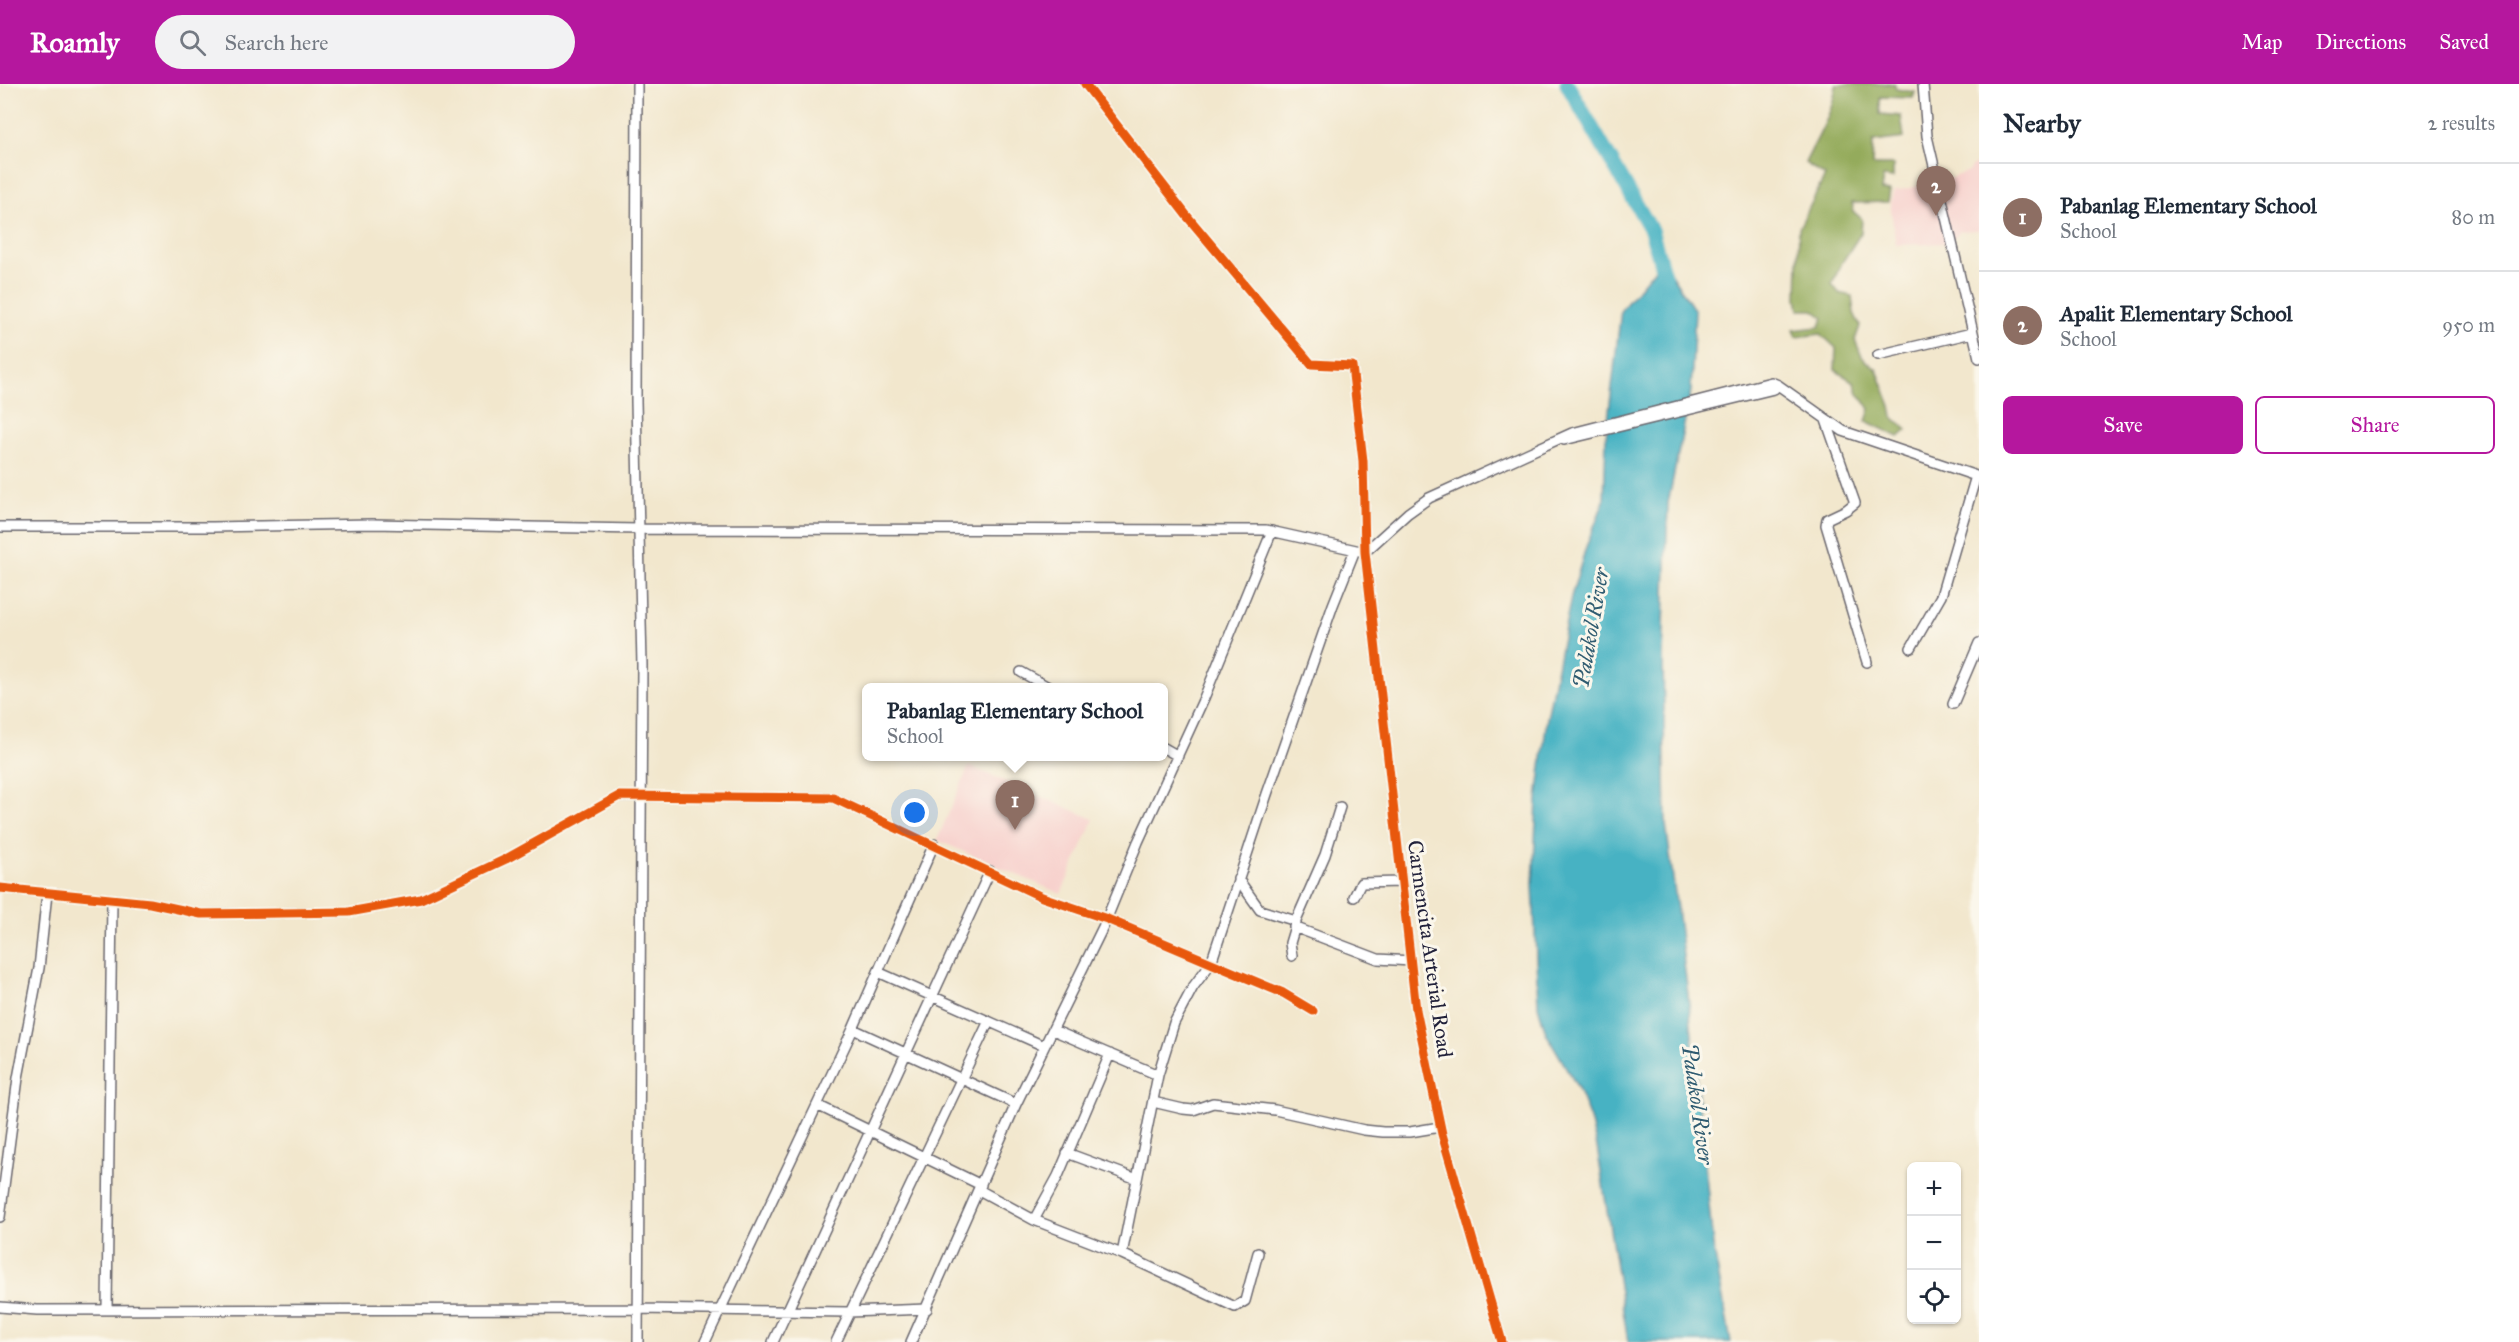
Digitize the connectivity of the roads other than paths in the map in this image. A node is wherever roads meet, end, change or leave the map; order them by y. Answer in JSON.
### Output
{"nodes":[{"id":1,"x":637,"y":84,"type":"edge"},
{"id":2,"x":1084,"y":84,"type":"edge"},
{"id":3,"x":1923,"y":84,"type":"edge"},
{"id":4,"x":1972,"y":333,"type":"junction"},
{"id":5,"x":1878,"y":355,"type":"dead end"},
{"id":6,"x":1979,"y":358,"type":"edge"},
{"id":7,"x":1826,"y":420,"type":"junction"},
{"id":8,"x":1978,"y":477,"type":"edge"},
{"id":9,"x":0,"y":527,"type":"edge"},
{"id":10,"x":639,"y":529,"type":"junction"},
{"id":11,"x":1272,"y":531,"type":"junction"},
{"id":12,"x":1360,"y":551,"type":"junction"},
{"id":13,"x":1979,"y":643,"type":"edge"},
{"id":14,"x":1911,"y":648,"type":"dead end"},
{"id":15,"x":1867,"y":662,"type":"dead end"},
{"id":16,"x":1021,"y":672,"type":"dead end"},
{"id":17,"x":1042,"y":683,"type":"edge"},
{"id":18,"x":1953,"y":704,"type":"dead end"},
{"id":19,"x":1168,"y":750,"type":"edge"},
{"id":20,"x":1178,"y":756,"type":"junction"},
{"id":21,"x":641,"y":797,"type":"junction"},
{"id":22,"x":1340,"y":807,"type":"dead end"},
{"id":23,"x":934,"y":844,"type":"junction"},
{"id":24,"x":990,"y":871,"type":"junction"},
{"id":25,"x":1238,"y":879,"type":"junction"},
{"id":26,"x":1401,"y":882,"type":"junction"},
{"id":27,"x":0,"y":888,"type":"edge"},
{"id":28,"x":47,"y":893,"type":"junction"},
{"id":29,"x":1354,"y":897,"type":"dead end"},
{"id":30,"x":112,"y":900,"type":"junction"},
{"id":31,"x":1107,"y":919,"type":"junction"},
{"id":32,"x":1295,"y":924,"type":"junction"},
{"id":33,"x":1292,"y":956,"type":"dead end"},
{"id":34,"x":1411,"y":961,"type":"junction"},
{"id":35,"x":1211,"y":963,"type":"junction"},
{"id":36,"x":878,"y":972,"type":"junction"},
{"id":37,"x":932,"y":997,"type":"junction"},
{"id":38,"x":1312,"y":1011,"type":"dead end"},
{"id":39,"x":988,"y":1023,"type":"junction"},
{"id":40,"x":853,"y":1029,"type":"junction"},
{"id":41,"x":1053,"y":1030,"type":"junction"},
{"id":42,"x":1044,"y":1046,"type":"junction"},
{"id":43,"x":906,"y":1053,"type":"junction"},
{"id":44,"x":1110,"y":1054,"type":"junction"},
{"id":45,"x":1158,"y":1075,"type":"junction"},
{"id":46,"x":962,"y":1078,"type":"junction"},
{"id":47,"x":1153,"y":1102,"type":"junction"},
{"id":48,"x":1016,"y":1104,"type":"junction"},
{"id":49,"x":817,"y":1105,"type":"junction"},
{"id":50,"x":1440,"y":1127,"type":"junction"},
{"id":51,"x":870,"y":1131,"type":"junction"},
{"id":52,"x":1067,"y":1153,"type":"junction"},
{"id":53,"x":923,"y":1158,"type":"junction"},
{"id":54,"x":1137,"y":1179,"type":"junction"},
{"id":55,"x":980,"y":1187,"type":"junction"},
{"id":56,"x":0,"y":1217,"type":"edge"},
{"id":57,"x":1034,"y":1220,"type":"junction"},
{"id":58,"x":1258,"y":1253,"type":"dead end"},
{"id":59,"x":1122,"y":1254,"type":"junction"},
{"id":60,"x":0,"y":1307,"type":"edge"},
{"id":61,"x":107,"y":1309,"type":"junction"},
{"id":62,"x":927,"y":1309,"type":"junction"},
{"id":63,"x":639,"y":1310,"type":"junction"},
{"id":64,"x":719,"y":1310,"type":"junction"},
{"id":65,"x":787,"y":1311,"type":"junction"},
{"id":66,"x":849,"y":1312,"type":"junction"},
{"id":67,"x":638,"y":1342,"type":"edge"},
{"id":68,"x":705,"y":1342,"type":"edge"},
{"id":69,"x":773,"y":1342,"type":"edge"},
{"id":70,"x":836,"y":1342,"type":"edge"},
{"id":71,"x":910,"y":1342,"type":"edge"},
{"id":72,"x":1502,"y":1342,"type":"edge"}],
"edges":[{"from":1,"to":10,"type":"street"},
{"from":2,"to":12,"type":"street","name":"Carmencita Arterial Road"},
{"from":3,"to":4,"type":"street"},
{"from":4,"to":5,"type":"street"},
{"from":4,"to":6,"type":"street"},
{"from":7,"to":8,"type":"street"},
{"from":7,"to":12,"type":"street"},
{"from":7,"to":15,"type":"street"},
{"from":8,"to":14,"type":"street"},
{"from":9,"to":10,"type":"street"},
{"from":10,"to":11,"type":"street"},
{"from":10,"to":21,"type":"street"},
{"from":11,"to":12,"type":"street"},
{"from":11,"to":20,"type":"street"},
{"from":12,"to":25,"type":"street"},
{"from":12,"to":26,"type":"street","name":"Carmencita Arterial Road"},
{"from":13,"to":18,"type":"street"},
{"from":16,"to":17,"type":"street"},
{"from":19,"to":20,"type":"street"},
{"from":20,"to":31,"type":"street"},
{"from":21,"to":23,"type":"street"},
{"from":21,"to":30,"type":"street"},
{"from":21,"to":63,"type":"street"},
{"from":22,"to":32,"type":"street"},
{"from":23,"to":24,"type":"street"},
{"from":23,"to":36,"type":"street"},
{"from":24,"to":31,"type":"street"},
{"from":24,"to":37,"type":"street"},
{"from":25,"to":32,"type":"street"},
{"from":25,"to":35,"type":"street"},
{"from":26,"to":29,"type":"street"},
{"from":26,"to":34,"type":"street","name":"Carmencita Arterial Road"},
{"from":27,"to":28,"type":"street"},
{"from":28,"to":30,"type":"street"},
{"from":28,"to":56,"type":"street"},
{"from":30,"to":61,"type":"street"},
{"from":31,"to":35,"type":"street"},
{"from":31,"to":41,"type":"street"},
{"from":32,"to":33,"type":"street"},
{"from":32,"to":34,"type":"street"},
{"from":34,"to":50,"type":"street","name":"Carmencita Arterial Road"},
{"from":35,"to":38,"type":"street"},
{"from":35,"to":45,"type":"street"},
{"from":36,"to":37,"type":"street"},
{"from":36,"to":40,"type":"street"},
{"from":37,"to":39,"type":"street"},
{"from":37,"to":43,"type":"street"},
{"from":39,"to":42,"type":"street"},
{"from":39,"to":46,"type":"street"},
{"from":40,"to":43,"type":"street"},
{"from":40,"to":49,"type":"street"},
{"from":41,"to":42,"type":"street"},
{"from":41,"to":44,"type":"street"},
{"from":42,"to":48,"type":"street"},
{"from":43,"to":46,"type":"street"},
{"from":43,"to":51,"type":"street"},
{"from":44,"to":45,"type":"street"},
{"from":44,"to":52,"type":"street"},
{"from":45,"to":47,"type":"street"},
{"from":46,"to":48,"type":"street"},
{"from":46,"to":53,"type":"street"},
{"from":47,"to":50,"type":"street"},
{"from":47,"to":54,"type":"street"},
{"from":48,"to":55,"type":"street"},
{"from":49,"to":51,"type":"street"},
{"from":49,"to":64,"type":"street"},
{"from":50,"to":72,"type":"street","name":"Carmencita Arterial Road"},
{"from":51,"to":53,"type":"street"},
{"from":51,"to":65,"type":"street"},
{"from":52,"to":54,"type":"street"},
{"from":52,"to":57,"type":"street"},
{"from":53,"to":55,"type":"street"},
{"from":53,"to":66,"type":"street"},
{"from":54,"to":59,"type":"street"},
{"from":55,"to":57,"type":"street"},
{"from":55,"to":62,"type":"street"},
{"from":57,"to":59,"type":"street"},
{"from":58,"to":59,"type":"street"},
{"from":60,"to":61,"type":"street"},
{"from":61,"to":63,"type":"street"},
{"from":62,"to":66,"type":"street"},
{"from":62,"to":71,"type":"street"},
{"from":63,"to":64,"type":"street"},
{"from":63,"to":67,"type":"street"},
{"from":64,"to":65,"type":"street"},
{"from":64,"to":68,"type":"street"},
{"from":65,"to":66,"type":"street"},
{"from":65,"to":69,"type":"street"},
{"from":66,"to":70,"type":"street"}]}
